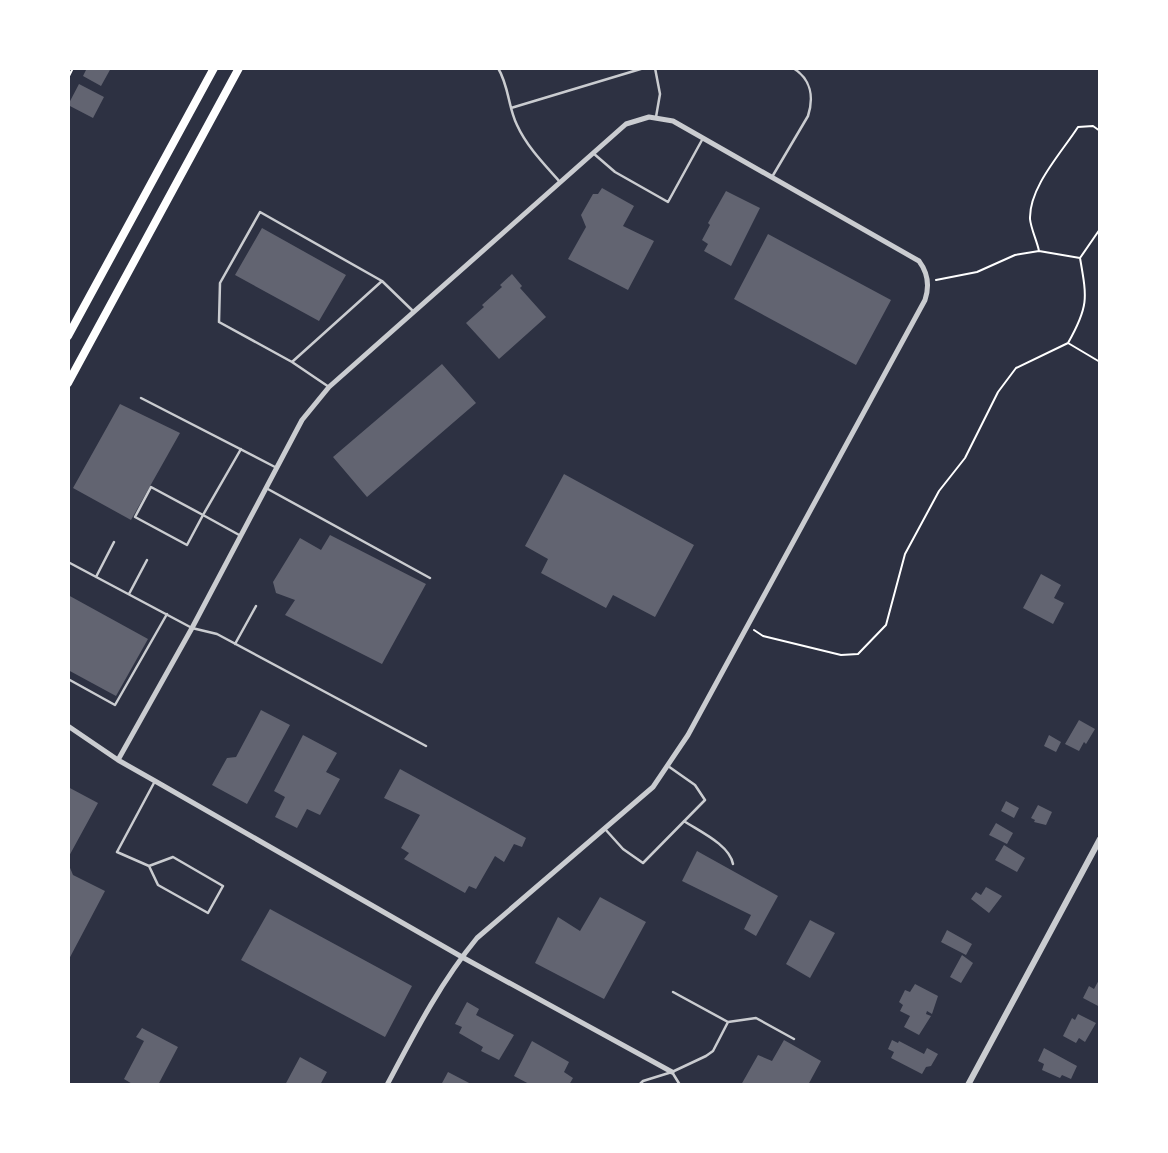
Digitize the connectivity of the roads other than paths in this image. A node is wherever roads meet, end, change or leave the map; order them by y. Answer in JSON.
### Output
{"nodes":[{"id":1,"x":214,"y":68,"type":"edge"},
{"id":2,"x":239,"y":68,"type":"edge"},
{"id":3,"x":498,"y":68,"type":"edge"},
{"id":4,"x":644,"y":68,"type":"edge"},
{"id":5,"x":655,"y":68,"type":"edge"},
{"id":6,"x":793,"y":68,"type":"edge"},
{"id":7,"x":511,"y":108,"type":"junction"},
{"id":8,"x":656,"y":117,"type":"junction"},
{"id":9,"x":703,"y":138,"type":"junction"},
{"id":10,"x":593,"y":153,"type":"junction"},
{"id":11,"x":772,"y":177,"type":"junction"},
{"id":12,"x":561,"y":182,"type":"junction"},
{"id":13,"x":382,"y":281,"type":"junction"},
{"id":14,"x":414,"y":312,"type":"junction"},
{"id":15,"x":68,"y":336,"type":"edge"},
{"id":16,"x":292,"y":362,"type":"junction"},
{"id":17,"x":68,"y":383,"type":"edge"},
{"id":18,"x":329,"y":387,"type":"junction"},
{"id":19,"x":141,"y":398,"type":"dead end"},
{"id":20,"x":241,"y":449,"type":"junction"},
{"id":21,"x":277,"y":468,"type":"junction"},
{"id":22,"x":266,"y":488,"type":"junction"},
{"id":23,"x":203,"y":516,"type":"junction"},
{"id":24,"x":241,"y":536,"type":"junction"},
{"id":25,"x":114,"y":542,"type":"dead end"},
{"id":26,"x":147,"y":560,"type":"dead end"},
{"id":27,"x":68,"y":562,"type":"edge"},
{"id":28,"x":96,"y":577,"type":"junction"},
{"id":29,"x":430,"y":578,"type":"dead end"},
{"id":30,"x":129,"y":594,"type":"junction"},
{"id":31,"x":256,"y":606,"type":"dead end"},
{"id":32,"x":167,"y":614,"type":"junction"},
{"id":33,"x":192,"y":628,"type":"junction"},
{"id":34,"x":235,"y":644,"type":"junction"},
{"id":35,"x":68,"y":679,"type":"edge"},
{"id":36,"x":68,"y":726,"type":"edge"},
{"id":37,"x":426,"y":746,"type":"dead end"},
{"id":38,"x":118,"y":760,"type":"junction"},
{"id":39,"x":668,"y":765,"type":"junction"},
{"id":40,"x":155,"y":781,"type":"junction"},
{"id":41,"x":684,"y":821,"type":"junction"},
{"id":42,"x":605,"y":829,"type":"junction"},
{"id":43,"x":1100,"y":839,"type":"edge"},
{"id":44,"x":733,"y":864,"type":"dead end"},
{"id":45,"x":149,"y":866,"type":"junction"},
{"id":46,"x":462,"y":957,"type":"junction"},
{"id":47,"x":673,"y":992,"type":"dead end"},
{"id":48,"x":728,"y":1022,"type":"junction"},
{"id":49,"x":794,"y":1039,"type":"dead end"},
{"id":50,"x":672,"y":1072,"type":"junction"},
{"id":51,"x":387,"y":1085,"type":"edge"},
{"id":52,"x":639,"y":1085,"type":"edge"},
{"id":53,"x":680,"y":1085,"type":"edge"},
{"id":54,"x":968,"y":1085,"type":"edge"}],
"edges":[{"from":1,"to":15,"type":"highway"},
{"from":2,"to":17,"type":"highway"},
{"from":3,"to":7,"type":"lane"},
{"from":4,"to":7,"type":"lane"},
{"from":5,"to":8,"type":"lane"},
{"from":6,"to":11,"type":"lane"},
{"from":7,"to":12,"type":"lane"},
{"from":8,"to":9,"type":"street"},
{"from":8,"to":10,"type":"street"},
{"from":9,"to":10,"type":"lane"},
{"from":9,"to":11,"type":"street"},
{"from":10,"to":12,"type":"street"},
{"from":11,"to":39,"type":"street"},
{"from":12,"to":14,"type":"street"},
{"from":13,"to":14,"type":"lane"},
{"from":13,"to":16,"type":"lane"},
{"from":13,"to":16,"type":"lane"},
{"from":14,"to":18,"type":"street"},
{"from":16,"to":18,"type":"lane"},
{"from":18,"to":21,"type":"street"},
{"from":19,"to":20,"type":"lane"},
{"from":20,"to":21,"type":"lane"},
{"from":20,"to":23,"type":"lane"},
{"from":21,"to":22,"type":"street"},
{"from":22,"to":24,"type":"street"},
{"from":22,"to":29,"type":"lane"},
{"from":23,"to":23,"type":"lane"},
{"from":23,"to":24,"type":"lane"},
{"from":24,"to":33,"type":"street"},
{"from":25,"to":28,"type":"lane"},
{"from":26,"to":30,"type":"lane"},
{"from":27,"to":28,"type":"lane"},
{"from":28,"to":30,"type":"lane"},
{"from":30,"to":32,"type":"lane"},
{"from":31,"to":34,"type":"lane"},
{"from":32,"to":33,"type":"lane"},
{"from":32,"to":35,"type":"lane"},
{"from":33,"to":34,"type":"lane"},
{"from":33,"to":38,"type":"street"},
{"from":34,"to":37,"type":"lane"},
{"from":36,"to":38,"type":"street"},
{"from":38,"to":40,"type":"street"},
{"from":39,"to":41,"type":"lane"},
{"from":39,"to":42,"type":"street"},
{"from":40,"to":45,"type":"lane"},
{"from":40,"to":46,"type":"street"},
{"from":41,"to":42,"type":"lane"},
{"from":41,"to":44,"type":"lane"},
{"from":42,"to":46,"type":"street"},
{"from":43,"to":54,"type":"street"},
{"from":45,"to":45,"type":"lane"},
{"from":46,"to":50,"type":"street"},
{"from":46,"to":51,"type":"street"},
{"from":47,"to":48,"type":"lane"},
{"from":48,"to":49,"type":"lane"},
{"from":48,"to":50,"type":"lane"},
{"from":50,"to":52,"type":"lane"},
{"from":50,"to":53,"type":"lane"}]}
